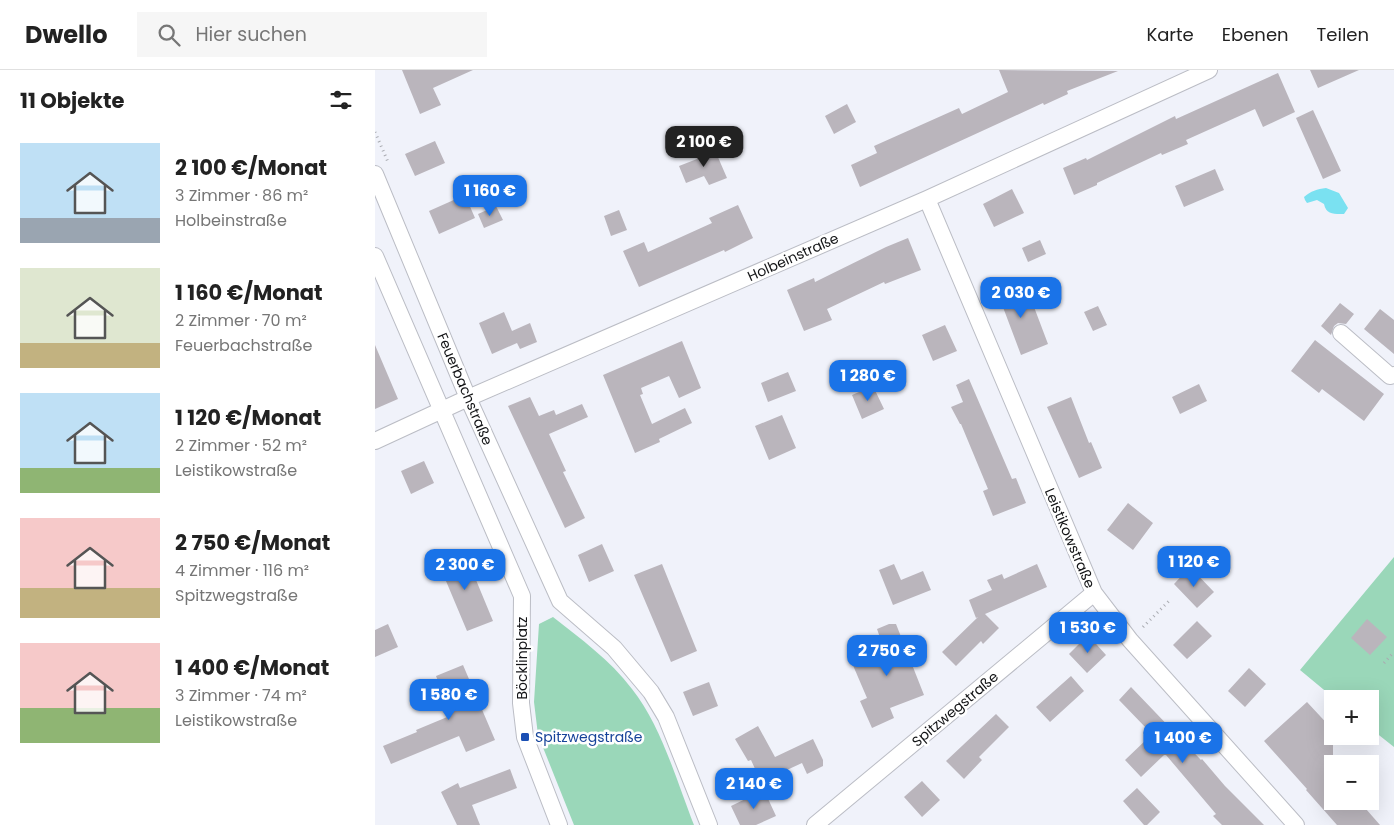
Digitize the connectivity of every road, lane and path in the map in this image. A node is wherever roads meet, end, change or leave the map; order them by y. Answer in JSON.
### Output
{"nodes":[{"id":1,"x":1209,"y":70,"type":"edge"},
{"id":2,"x":375,"y":132,"type":"edge"},
{"id":3,"x":390,"y":168,"type":"dead end"},
{"id":4,"x":375,"y":174,"type":"edge"},
{"id":5,"x":927,"y":199,"type":"junction"},
{"id":6,"x":375,"y":256,"type":"edge"},
{"id":7,"x":1341,"y":333,"type":"dead end"},
{"id":8,"x":1394,"y":375,"type":"edge"},
{"id":9,"x":468,"y":398,"type":"junction"},
{"id":10,"x":442,"y":411,"type":"junction"},
{"id":11,"x":375,"y":441,"type":"edge"},
{"id":12,"x":1094,"y":593,"type":"junction"},
{"id":13,"x":1170,"y":600,"type":"dead end"},
{"id":14,"x":1130,"y":640,"type":"junction"},
{"id":15,"x":1394,"y":652,"type":"edge"},
{"id":16,"x":1384,"y":663,"type":"dead end"},
{"id":17,"x":559,"y":825,"type":"edge"},
{"id":18,"x":709,"y":825,"type":"edge"},
{"id":19,"x":815,"y":825,"type":"edge"},
{"id":20,"x":1296,"y":825,"type":"edge"}],
"edges":[{"from":1,"to":5,"type":"street","name":"Holbeinstraße"},
{"from":2,"to":3,"type":"path"},
{"from":4,"to":9,"type":"street","name":"Feuerbachstraße"},
{"from":5,"to":9,"type":"street","name":"Holbeinstraße"},
{"from":5,"to":12,"type":"street","name":"Leistikowstraße"},
{"from":6,"to":10,"type":"street"},
{"from":7,"to":8,"type":"street"},
{"from":9,"to":10,"type":"street","name":"Holbeinstraße"},
{"from":9,"to":18,"type":"street","name":"Feuerbachstraße"},
{"from":10,"to":11,"type":"street","name":"Holbeinstraße"},
{"from":10,"to":17,"type":"street","name":"Böcklinplatz"},
{"from":12,"to":14,"type":"street","name":"Leistikowstraße"},
{"from":12,"to":19,"type":"street","name":"Spitzwegstraße"},
{"from":13,"to":14,"type":"path"},
{"from":14,"to":20,"type":"street","name":"Leistikowstraße"},
{"from":15,"to":16,"type":"path"}]}
